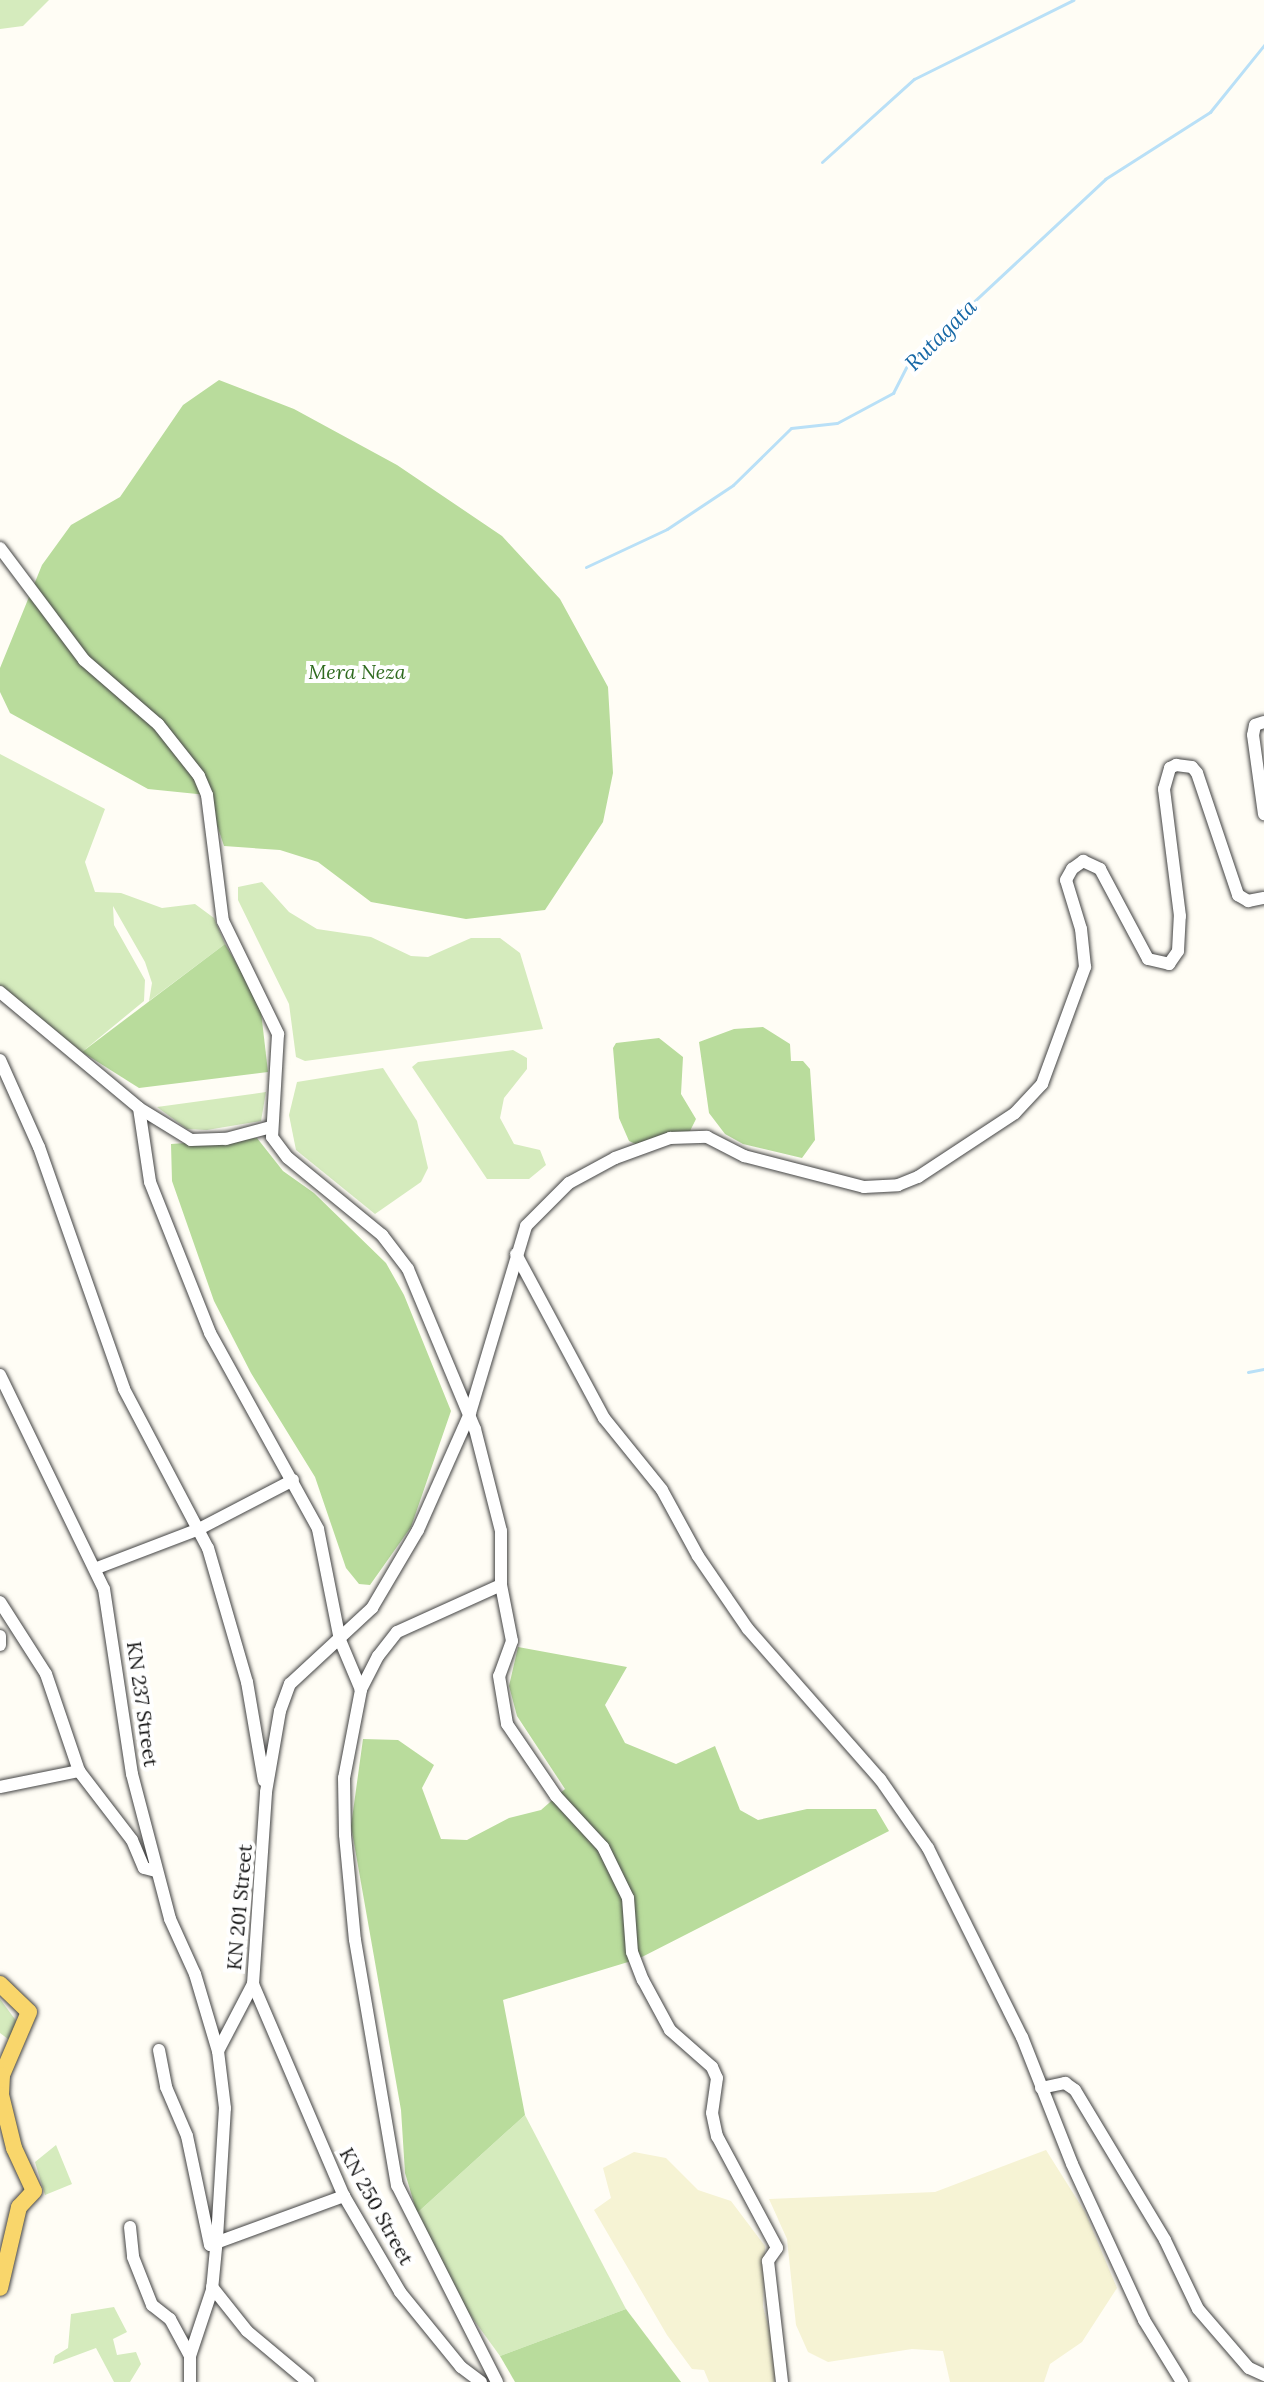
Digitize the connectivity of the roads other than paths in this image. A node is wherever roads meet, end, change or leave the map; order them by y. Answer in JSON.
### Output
{"nodes":[{"id":1,"x":0,"y":548,"type":"edge"},
{"id":2,"x":1264,"y":722,"type":"edge"},
{"id":3,"x":1264,"y":814,"type":"edge"},
{"id":4,"x":1264,"y":898,"type":"edge"},
{"id":5,"x":0,"y":992,"type":"edge"},
{"id":6,"x":0,"y":1060,"type":"edge"},
{"id":7,"x":139,"y":1108,"type":"junction"},
{"id":8,"x":271,"y":1127,"type":"junction"},
{"id":9,"x":516,"y":1254,"type":"junction"},
{"id":10,"x":0,"y":1375,"type":"edge"},
{"id":11,"x":470,"y":1413,"type":"junction"},
{"id":12,"x":293,"y":1480,"type":"junction"},
{"id":13,"x":199,"y":1529,"type":"junction"},
{"id":14,"x":97,"y":1568,"type":"junction"},
{"id":15,"x":501,"y":1585,"type":"junction"},
{"id":16,"x":0,"y":1602,"type":"edge"},
{"id":17,"x":0,"y":1636,"type":"edge"},
{"id":18,"x":340,"y":1640,"type":"junction"},
{"id":19,"x":0,"y":1645,"type":"edge"},
{"id":20,"x":361,"y":1690,"type":"junction"},
{"id":21,"x":79,"y":1771,"type":"junction"},
{"id":22,"x":0,"y":1787,"type":"edge"},
{"id":23,"x":266,"y":1792,"type":"junction"},
{"id":24,"x":156,"y":1871,"type":"junction"},
{"id":25,"x":0,"y":1984,"type":"edge"},
{"id":26,"x":253,"y":1984,"type":"junction"},
{"id":27,"x":159,"y":2050,"type":"dead end"},
{"id":28,"x":218,"y":2051,"type":"junction"},
{"id":29,"x":1041,"y":2088,"type":"junction"},
{"id":30,"x":344,"y":2196,"type":"junction"},
{"id":31,"x":130,"y":2227,"type":"dead end"},
{"id":32,"x":213,"y":2242,"type":"junction"},
{"id":33,"x":0,"y":2288,"type":"edge"},
{"id":34,"x":212,"y":2290,"type":"junction"},
{"id":35,"x":190,"y":2356,"type":"junction"},
{"id":36,"x":1264,"y":2375,"type":"edge"},
{"id":37,"x":190,"y":2382,"type":"edge"},
{"id":38,"x":308,"y":2382,"type":"edge"},
{"id":39,"x":481,"y":2382,"type":"edge"},
{"id":40,"x":497,"y":2382,"type":"edge"},
{"id":41,"x":782,"y":2382,"type":"edge"},
{"id":42,"x":1182,"y":2382,"type":"edge"}],
"edges":[{"from":1,"to":8,"type":"street"},
{"from":2,"to":3,"type":"street"},
{"from":4,"to":9,"type":"street","name":"KN 201 Street"},
{"from":5,"to":7,"type":"street"},
{"from":6,"to":13,"type":"street"},
{"from":7,"to":8,"type":"street"},
{"from":7,"to":12,"type":"street"},
{"from":8,"to":11,"type":"street"},
{"from":9,"to":11,"type":"street","name":"KN 201 Street"},
{"from":9,"to":29,"type":"street"},
{"from":10,"to":14,"type":"street","name":"KN 237 Street"},
{"from":11,"to":15,"type":"street"},
{"from":11,"to":18,"type":"street","name":"KN 201 Street"},
{"from":12,"to":13,"type":"street"},
{"from":12,"to":18,"type":"street"},
{"from":13,"to":14,"type":"street"},
{"from":13,"to":23,"type":"street"},
{"from":14,"to":24,"type":"street","name":"KN 237 Street"},
{"from":15,"to":20,"type":"street"},
{"from":15,"to":41,"type":"street"},
{"from":16,"to":21,"type":"street"},
{"from":17,"to":19,"type":"street"},
{"from":18,"to":20,"type":"street"},
{"from":18,"to":23,"type":"street","name":"KN 201 Street"},
{"from":20,"to":40,"type":"street"},
{"from":21,"to":22,"type":"street"},
{"from":21,"to":24,"type":"street"},
{"from":23,"to":26,"type":"street","name":"KN 201 Street"},
{"from":24,"to":28,"type":"street","name":"KN 237 Street"},
{"from":25,"to":33,"type":"main road"},
{"from":26,"to":28,"type":"street","name":"KN 201 Street"},
{"from":26,"to":30,"type":"street","name":"KN 250 Street"},
{"from":27,"to":32,"type":"street"},
{"from":28,"to":32,"type":"street"},
{"from":29,"to":36,"type":"street"},
{"from":29,"to":42,"type":"street"},
{"from":30,"to":32,"type":"street"},
{"from":30,"to":39,"type":"street","name":"KN 250 Street"},
{"from":31,"to":35,"type":"street"},
{"from":32,"to":34,"type":"street"},
{"from":34,"to":35,"type":"street"},
{"from":34,"to":38,"type":"street"},
{"from":35,"to":37,"type":"street"}]}
